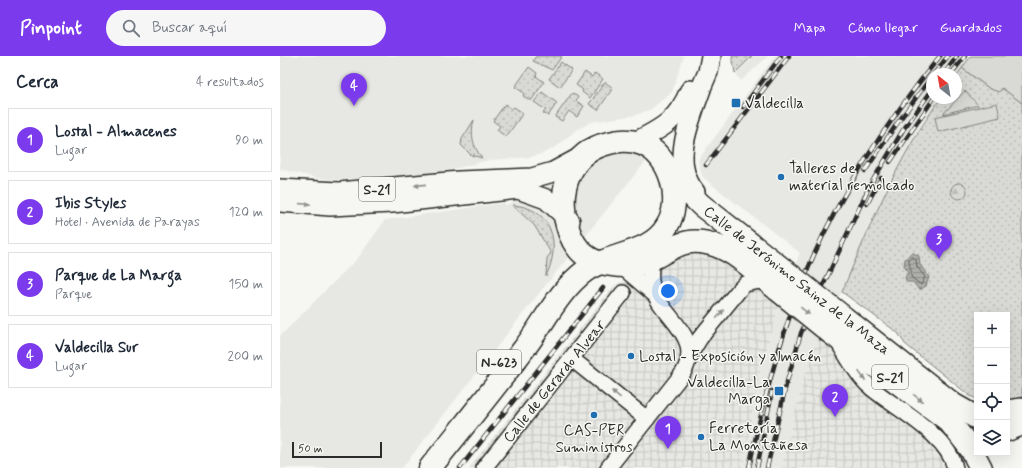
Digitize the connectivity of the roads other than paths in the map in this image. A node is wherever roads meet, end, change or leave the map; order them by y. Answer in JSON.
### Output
{"nodes":[{"id":1,"x":700,"y":56,"type":"edge"},
{"id":2,"x":711,"y":56,"type":"edge"},
{"id":3,"x":694,"y":94,"type":"junction"},
{"id":4,"x":633,"y":139,"type":"junction"},
{"id":5,"x":580,"y":153,"type":"junction"},
{"id":6,"x":679,"y":179,"type":"junction"},
{"id":7,"x":285,"y":187,"type":"edge"},
{"id":8,"x":280,"y":202,"type":"edge"},
{"id":9,"x":571,"y":234,"type":"junction"},
{"id":10,"x":660,"y":250,"type":"junction"},
{"id":11,"x":610,"y":263,"type":"junction"},
{"id":12,"x":770,"y":274,"type":"junction"},
{"id":13,"x":654,"y":291,"type":"junction"},
{"id":14,"x":623,"y":293,"type":"dead end"},
{"id":15,"x":836,"y":324,"type":"junction"},
{"id":16,"x":689,"y":356,"type":"junction"},
{"id":17,"x":572,"y":359,"type":"junction"},
{"id":18,"x":941,"y":393,"type":"junction"},
{"id":19,"x":974,"y":406,"type":"edge"},
{"id":20,"x":1022,"y":408,"type":"edge"},
{"id":21,"x":1010,"y":410,"type":"edge"},
{"id":22,"x":974,"y":416,"type":"edge"},
{"id":23,"x":647,"y":419,"type":"junction"},
{"id":24,"x":1022,"y":424,"type":"edge"},
{"id":25,"x":1010,"y":429,"type":"edge"},
{"id":26,"x":986,"y":456,"type":"edge"},
{"id":27,"x":416,"y":468,"type":"edge"},
{"id":28,"x":430,"y":468,"type":"edge"},
{"id":29,"x":484,"y":468,"type":"edge"},
{"id":30,"x":608,"y":468,"type":"edge"},
{"id":31,"x":955,"y":468,"type":"edge"},
{"id":32,"x":981,"y":468,"type":"edge"}],
"edges":[{"from":1,"to":3,"type":"main road"},
{"from":2,"to":3,"type":"main road"},
{"from":3,"to":4,"type":"main road"},
{"from":3,"to":6,"type":"main road"},
{"from":4,"to":5,"type":"highway","number":"S-21"},
{"from":4,"to":6,"type":"highway","number":"S-21"},
{"from":4,"to":9,"type":"highway","number":"S-21"},
{"from":5,"to":7,"type":"main road","number":"S-21","one_way":true},
{"from":5,"to":9,"type":"highway","number":"S-21"},
{"from":6,"to":10,"type":"highway","number":"S-21"},
{"from":6,"to":11,"type":"highway","number":"S-21"},
{"from":6,"to":12,"type":"highway","name":"Calle de Jerónimo Sainz de la Maza","number":"S-21"},
{"from":8,"to":9,"type":"main road","number":"S-21","one_way":true},
{"from":9,"to":11,"type":"highway","number":"S-21"},
{"from":9,"to":27,"type":"highway","number":"N-623"},
{"from":10,"to":11,"type":"highway","number":"S-21"},
{"from":10,"to":12,"type":"highway","name":"Calle de Jerónimo Sainz de la Maza","number":"S-21"},
{"from":10,"to":13,"type":"street"},
{"from":11,"to":13,"type":"street"},
{"from":11,"to":28,"type":"highway","number":"N-623"},
{"from":12,"to":13,"type":"street","name":"Calle de Jerónimo Sainz de la Maza"},
{"from":12,"to":15,"type":"highway","name":"Calle de Jerónimo Sainz de la Maza","number":"S-21","bridge":true},
{"from":16,"to":12,"type":"street","one_way":true},
{"from":13,"to":16,"type":"street"},
{"from":14,"to":17,"type":"street","name":"Calle de Gerardo Alvear"},
{"from":15,"to":18,"type":"highway","name":"Calle de Jerónimo Sainz de la Maza","number":"S-21"},
{"from":15,"to":31,"type":"street","one_way":true},
{"from":15,"to":32,"type":"highway","name":"Calle de Jerónimo Sainz de la Maza","number":"S-21","one_way":true},
{"from":16,"to":23,"type":"street"},
{"from":23,"to":17,"type":"street","one_way":true},
{"from":17,"to":29,"type":"street","name":"Calle de Gerardo Alvear"},
{"from":18,"to":19,"type":"main road"},
{"from":18,"to":22,"type":"highway","name":"Calle de Jerónimo Sainz de la Maza","number":"S-21"},
{"from":20,"to":21,"type":"main road"},
{"from":23,"to":30,"type":"street"},
{"from":24,"to":25,"type":"highway"},
{"from":26,"to":32,"type":"highway"}]}
